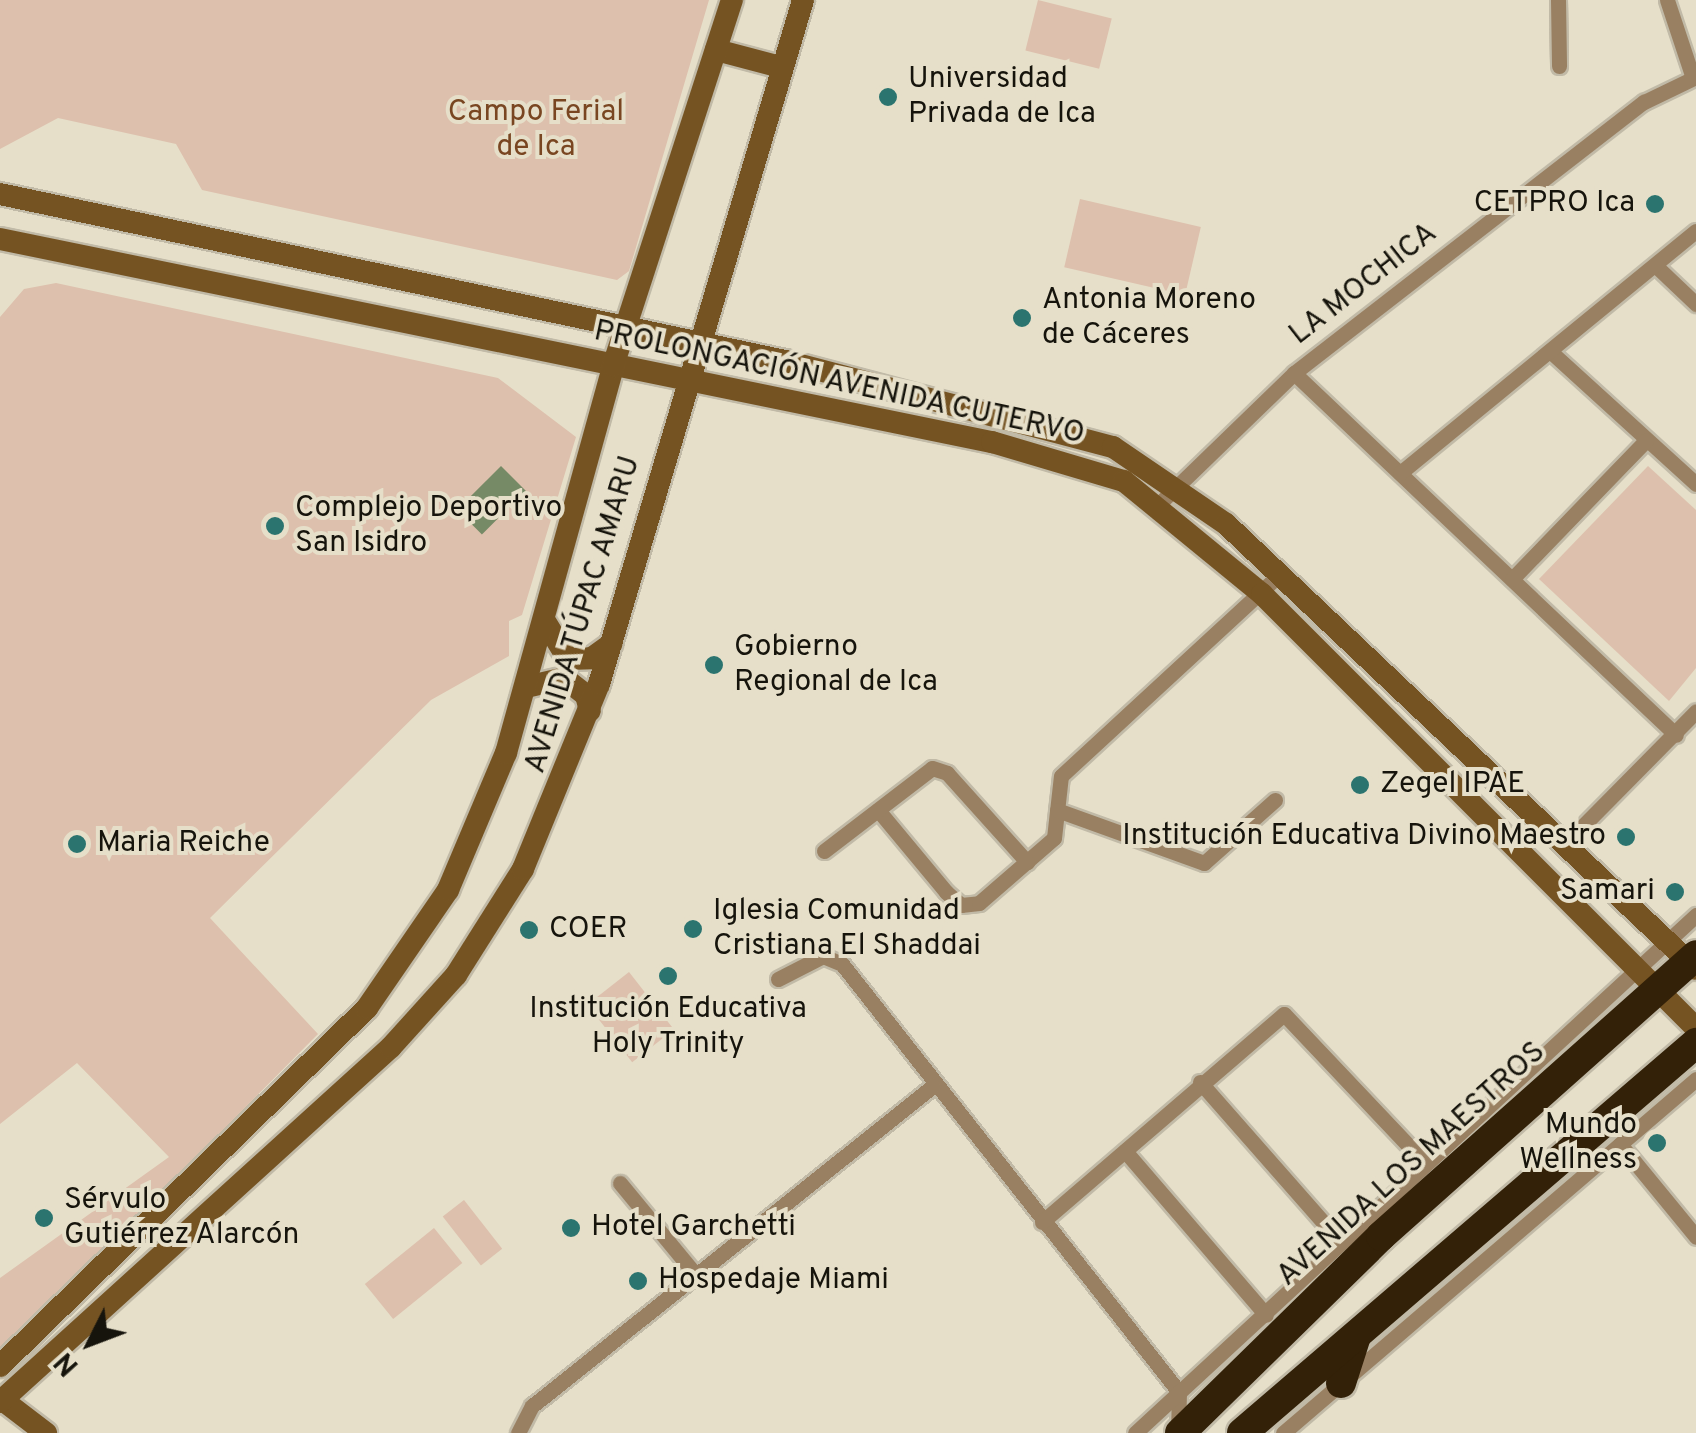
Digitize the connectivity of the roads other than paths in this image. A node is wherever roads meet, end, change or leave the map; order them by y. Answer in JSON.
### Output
{"nodes":[{"id":1,"x":732,"y":0,"type":"edge"},
{"id":2,"x":803,"y":0,"type":"edge"},
{"id":3,"x":1558,"y":0,"type":"edge"},
{"id":4,"x":1666,"y":0,"type":"edge"},
{"id":5,"x":716,"y":50,"type":"junction"},
{"id":6,"x":1559,"y":66,"type":"dead end"},
{"id":7,"x":780,"y":67,"type":"junction"},
{"id":8,"x":1695,"y":77,"type":"edge"},
{"id":9,"x":0,"y":194,"type":"edge"},
{"id":10,"x":1696,"y":231,"type":"edge"},
{"id":11,"x":0,"y":239,"type":"edge"},
{"id":12,"x":280,"y":251,"type":"junction"},
{"id":13,"x":1656,"y":266,"type":"junction"},
{"id":14,"x":270,"y":294,"type":"junction"},
{"id":15,"x":1696,"y":304,"type":"edge"},
{"id":16,"x":625,"y":328,"type":"junction"},
{"id":17,"x":697,"y":344,"type":"junction"},
{"id":18,"x":1551,"y":352,"type":"junction"},
{"id":19,"x":614,"y":366,"type":"junction"},
{"id":20,"x":1294,"y":373,"type":"junction"},
{"id":21,"x":685,"y":380,"type":"junction"},
{"id":22,"x":1066,"y":428,"type":"junction"},
{"id":23,"x":1646,"y":440,"type":"junction"},
{"id":24,"x":1057,"y":459,"type":"junction"},
{"id":25,"x":1400,"y":473,"type":"junction"},
{"id":26,"x":1176,"y":483,"type":"junction"},
{"id":27,"x":1696,"y":484,"type":"edge"},
{"id":28,"x":1160,"y":503,"type":"junction"},
{"id":29,"x":1278,"y":576,"type":"junction"},
{"id":30,"x":1512,"y":579,"type":"junction"},
{"id":31,"x":1262,"y":594,"type":"junction"},
{"id":32,"x":545,"y":620,"type":"junction"},
{"id":33,"x":610,"y":644,"type":"junction"},
{"id":34,"x":526,"y":687,"type":"junction"},
{"id":35,"x":1696,"y":710,"type":"edge"},
{"id":36,"x":590,"y":711,"type":"junction"},
{"id":37,"x":1676,"y":736,"type":"junction"},
{"id":38,"x":1275,"y":800,"type":"dead end"},
{"id":39,"x":878,"y":810,"type":"junction"},
{"id":40,"x":1057,"y":810,"type":"junction"},
{"id":41,"x":1557,"y":836,"type":"junction"},
{"id":42,"x":824,"y":851,"type":"dead end"},
{"id":43,"x":1530,"y":858,"type":"junction"},
{"id":44,"x":1026,"y":862,"type":"junction"},
{"id":45,"x":1696,"y":915,"type":"edge"},
{"id":46,"x":1688,"y":957,"type":"edge"},
{"id":47,"x":778,"y":978,"type":"dead end"},
{"id":48,"x":1650,"y":980,"type":"junction"},
{"id":49,"x":1696,"y":1028,"type":"edge"},
{"id":50,"x":1696,"y":1043,"type":"edge"},
{"id":51,"x":1696,"y":1079,"type":"edge"},
{"id":52,"x":1200,"y":1082,"type":"junction"},
{"id":53,"x":933,"y":1086,"type":"junction"},
{"id":54,"x":1620,"y":1144,"type":"junction"},
{"id":55,"x":1125,"y":1151,"type":"junction"},
{"id":56,"x":1423,"y":1161,"type":"junction"},
{"id":57,"x":216,"y":1165,"type":"junction"},
{"id":58,"x":620,"y":1183,"type":"dead end"},
{"id":59,"x":235,"y":1185,"type":"junction"},
{"id":60,"x":1042,"y":1222,"type":"junction"},
{"id":61,"x":1696,"y":1237,"type":"edge"},
{"id":62,"x":1337,"y":1238,"type":"junction"},
{"id":63,"x":694,"y":1274,"type":"junction"},
{"id":64,"x":1266,"y":1316,"type":"junction"},
{"id":65,"x":1356,"y":1336,"type":"junction"},
{"id":66,"x":0,"y":1366,"type":"edge"},
{"id":67,"x":1341,"y":1383,"type":"junction"},
{"id":68,"x":1179,"y":1392,"type":"junction"},
{"id":69,"x":1,"y":1400,"type":"edge"},
{"id":70,"x":46,"y":1433,"type":"edge"},
{"id":71,"x":518,"y":1433,"type":"edge"},
{"id":72,"x":1134,"y":1433,"type":"edge"},
{"id":73,"x":1179,"y":1433,"type":"edge"},
{"id":74,"x":1242,"y":1433,"type":"edge"},
{"id":75,"x":1283,"y":1433,"type":"edge"}],
"edges":[{"from":1,"to":5,"type":"street","name":"AVENIDA TÚPAC AMARU"},
{"from":2,"to":7,"type":"street","name":"AVENIDA TÚPAC AMARU"},
{"from":3,"to":6,"type":"street"},
{"from":4,"to":8,"type":"street"},
{"from":5,"to":7,"type":"street"},
{"from":5,"to":16,"type":"street","name":"AVENIDA TÚPAC AMARU"},
{"from":7,"to":17,"type":"street","name":"AVENIDA TÚPAC AMARU"},
{"from":8,"to":20,"type":"street","name":"LA MOCHICA"},
{"from":9,"to":12,"type":"street","name":"PROLONGACIÓN AVENIDA CUTERVO"},
{"from":10,"to":13,"type":"street"},
{"from":11,"to":14,"type":"street","name":"PROLONGACIÓN AVENIDA CUTERVO"},
{"from":12,"to":14,"type":"street"},
{"from":12,"to":16,"type":"street","name":"PROLONGACIÓN AVENIDA CUTERVO"},
{"from":13,"to":15,"type":"street"},
{"from":13,"to":18,"type":"street"},
{"from":14,"to":19,"type":"street","name":"PROLONGACIÓN AVENIDA CUTERVO"},
{"from":16,"to":17,"type":"street","name":"PROLONGACIÓN AVENIDA CUTERVO"},
{"from":16,"to":19,"type":"street","name":"AVENIDA TÚPAC AMARU"},
{"from":17,"to":21,"type":"street","name":"AVENIDA TÚPAC AMARU"},
{"from":17,"to":22,"type":"street","name":"PROLONGACIÓN AVENIDA CUTERVO"},
{"from":18,"to":23,"type":"street"},
{"from":18,"to":25,"type":"street"},
{"from":19,"to":21,"type":"street","name":"PROLONGACIÓN AVENIDA CUTERVO"},
{"from":19,"to":32,"type":"street","name":"AVENIDA TÚPAC AMARU"},
{"from":20,"to":25,"type":"street"},
{"from":20,"to":26,"type":"street","name":"LA MOCHICA"},
{"from":21,"to":24,"type":"street","name":"PROLONGACIÓN AVENIDA CUTERVO"},
{"from":21,"to":33,"type":"street","name":"AVENIDA TÚPAC AMARU"},
{"from":22,"to":24,"type":"street"},
{"from":22,"to":26,"type":"street","name":"PROLONGACIÓN AVENIDA CUTERVO"},
{"from":23,"to":27,"type":"street"},
{"from":23,"to":30,"type":"street"},
{"from":24,"to":28,"type":"street","name":"PROLONGACIÓN AVENIDA CUTERVO"},
{"from":25,"to":30,"type":"street"},
{"from":26,"to":28,"type":"street","name":"LA MOCHICA"},
{"from":26,"to":29,"type":"street","name":"PROLONGACIÓN AVENIDA CUTERVO"},
{"from":28,"to":31,"type":"street","name":"PROLONGACIÓN AVENIDA CUTERVO"},
{"from":29,"to":31,"type":"street"},
{"from":29,"to":41,"type":"street","name":"PROLONGACIÓN AVENIDA CUTERVO"},
{"from":30,"to":37,"type":"street"},
{"from":31,"to":40,"type":"street"},
{"from":31,"to":43,"type":"street","name":"PROLONGACIÓN AVENIDA CUTERVO"},
{"from":32,"to":33,"type":"street"},
{"from":32,"to":34,"type":"street","name":"AVENIDA TÚPAC AMARU"},
{"from":33,"to":36,"type":"street","name":"AVENIDA TÚPAC AMARU"},
{"from":34,"to":36,"type":"street"},
{"from":34,"to":57,"type":"street","name":"AVENIDA TÚPAC AMARU"},
{"from":35,"to":37,"type":"street"},
{"from":36,"to":59,"type":"street","name":"AVENIDA TÚPAC AMARU"},
{"from":37,"to":41,"type":"street"},
{"from":38,"to":40,"type":"street"},
{"from":39,"to":42,"type":"street"},
{"from":39,"to":44,"type":"street"},
{"from":39,"to":44,"type":"street"},
{"from":40,"to":44,"type":"street"},
{"from":41,"to":43,"type":"street"},
{"from":41,"to":46,"type":"street","name":"PROLONGACIÓN AVENIDA CUTERVO"},
{"from":43,"to":48,"type":"street","name":"PROLONGACIÓN AVENIDA CUTERVO"},
{"from":45,"to":46,"type":"street"},
{"from":46,"to":48,"type":"highway","name":"AVENIDA LOS MAESTROS"},
{"from":47,"to":53,"type":"street"},
{"from":48,"to":49,"type":"street","name":"PROLONGACIÓN AVENIDA CUTERVO"},
{"from":48,"to":56,"type":"street"},
{"from":48,"to":73,"type":"highway","name":"AVENIDA LOS MAESTROS"},
{"from":50,"to":65,"type":"highway"},
{"from":51,"to":54,"type":"street"},
{"from":52,"to":55,"type":"street"},
{"from":52,"to":56,"type":"street"},
{"from":52,"to":62,"type":"street"},
{"from":53,"to":60,"type":"street"},
{"from":53,"to":63,"type":"street"},
{"from":54,"to":61,"type":"street"},
{"from":54,"to":67,"type":"street"},
{"from":55,"to":60,"type":"street"},
{"from":55,"to":64,"type":"street"},
{"from":56,"to":62,"type":"street"},
{"from":57,"to":59,"type":"street"},
{"from":57,"to":66,"type":"street","name":"AVENIDA TÚPAC AMARU"},
{"from":58,"to":63,"type":"street"},
{"from":59,"to":69,"type":"street","name":"AVENIDA TÚPAC AMARU"},
{"from":60,"to":68,"type":"street"},
{"from":62,"to":64,"type":"street"},
{"from":63,"to":71,"type":"street"},
{"from":64,"to":68,"type":"street"},
{"from":65,"to":67,"type":"highway"},
{"from":65,"to":74,"type":"highway"},
{"from":67,"to":75,"type":"street"},
{"from":68,"to":72,"type":"street"},
{"from":68,"to":73,"type":"street"},
{"from":69,"to":70,"type":"street"}]}
